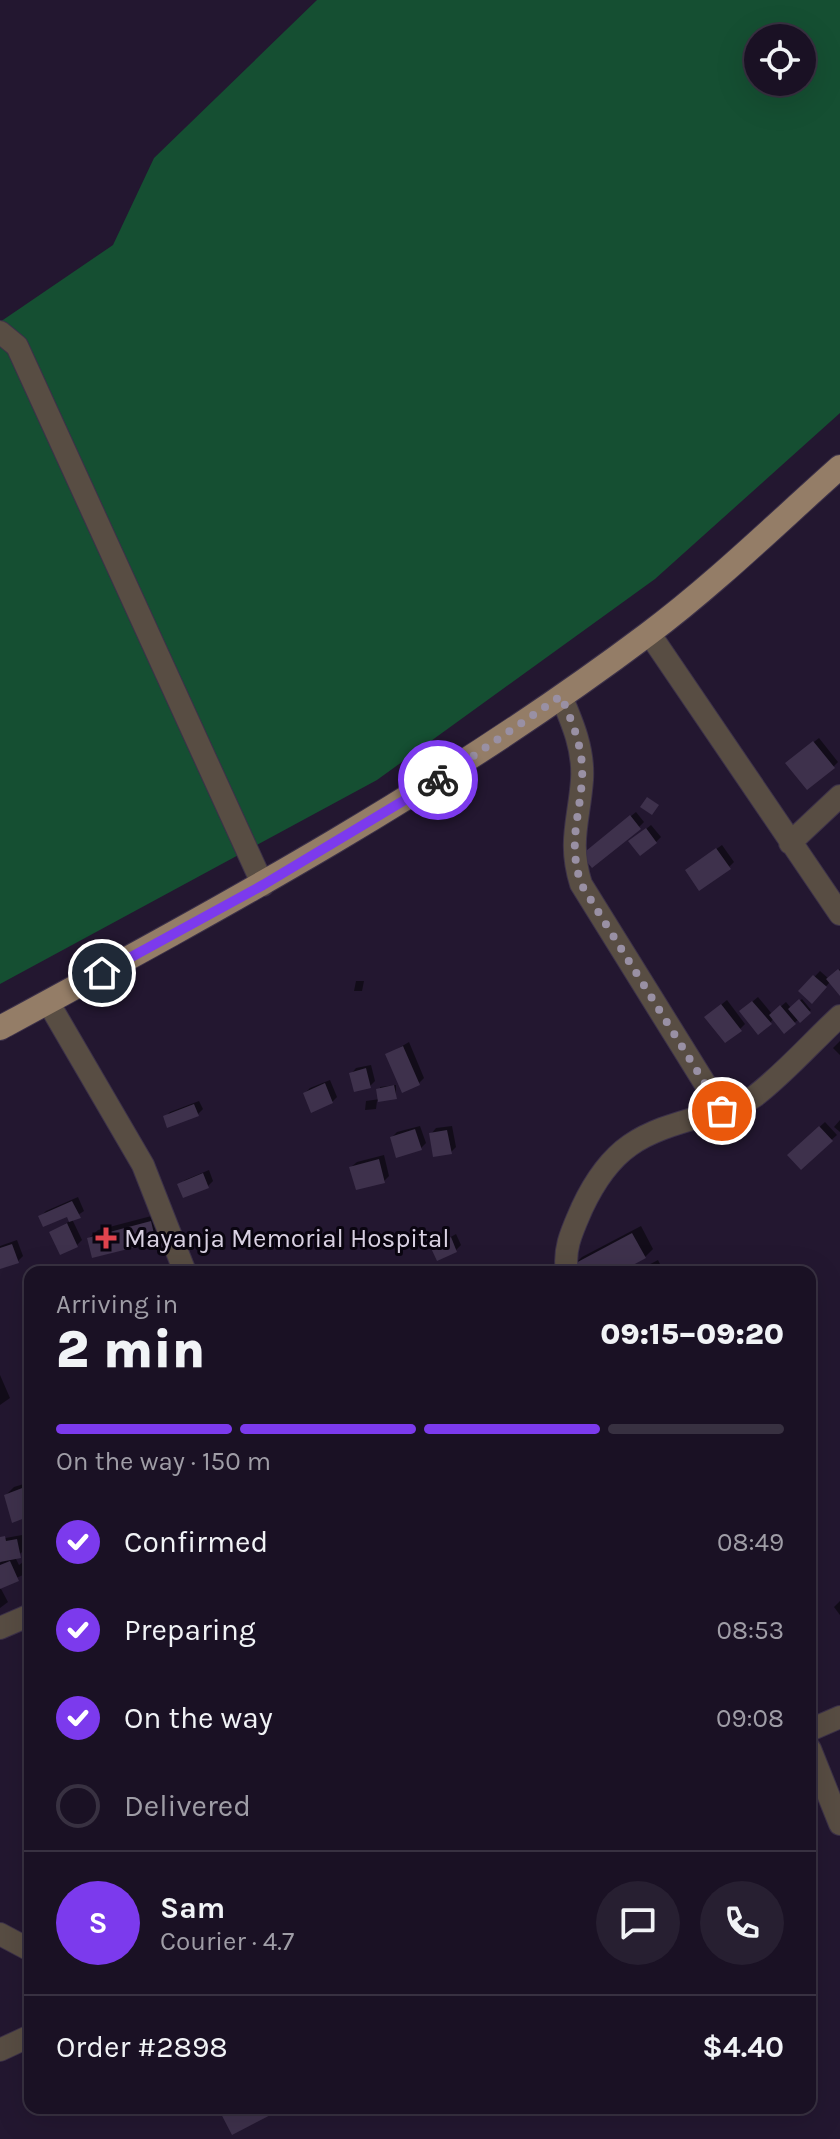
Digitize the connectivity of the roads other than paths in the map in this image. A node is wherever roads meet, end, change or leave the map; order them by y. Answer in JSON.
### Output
{"nodes":[{"id":1,"x":0,"y":332,"type":"edge"},
{"id":2,"x":840,"y":467,"type":"edge"},
{"id":3,"x":649,"y":633,"type":"junction"},
{"id":4,"x":561,"y":696,"type":"junction"},
{"id":5,"x":840,"y":796,"type":"edge"},
{"id":6,"x":790,"y":843,"type":"junction"},
{"id":7,"x":263,"y":885,"type":"junction"},
{"id":8,"x":840,"y":914,"type":"edge"},
{"id":9,"x":48,"y":1002,"type":"junction"},
{"id":10,"x":840,"y":1016,"type":"edge"},
{"id":11,"x":0,"y":1028,"type":"edge"},
{"id":12,"x":722,"y":1111,"type":"junction"},
{"id":13,"x":183,"y":1266,"type":"edge"},
{"id":14,"x":566,"y":1266,"type":"edge"},
{"id":15,"x":24,"y":1618,"type":"edge"},
{"id":16,"x":0,"y":1628,"type":"edge"},
{"id":17,"x":840,"y":1717,"type":"edge"},
{"id":18,"x":816,"y":1727,"type":"edge"},
{"id":19,"x":816,"y":1764,"type":"edge"},
{"id":20,"x":840,"y":1824,"type":"edge"},
{"id":21,"x":0,"y":1934,"type":"edge"},
{"id":22,"x":24,"y":1947,"type":"edge"},
{"id":23,"x":24,"y":2039,"type":"edge"},
{"id":24,"x":0,"y":2050,"type":"edge"}],
"edges":[{"from":1,"to":7,"type":"street"},
{"from":2,"to":3,"type":"main road"},
{"from":3,"to":4,"type":"main road"},
{"from":3,"to":6,"type":"street"},
{"from":4,"to":7,"type":"main road"},
{"from":4,"to":12,"type":"street"},
{"from":5,"to":6,"type":"street"},
{"from":6,"to":8,"type":"street"},
{"from":7,"to":9,"type":"main road"},
{"from":9,"to":11,"type":"main road"},
{"from":9,"to":13,"type":"street"},
{"from":10,"to":12,"type":"street"},
{"from":12,"to":14,"type":"street"},
{"from":15,"to":16,"type":"street"},
{"from":17,"to":18,"type":"street"},
{"from":19,"to":20,"type":"street"},
{"from":21,"to":22,"type":"street"},
{"from":23,"to":24,"type":"street"}]}
